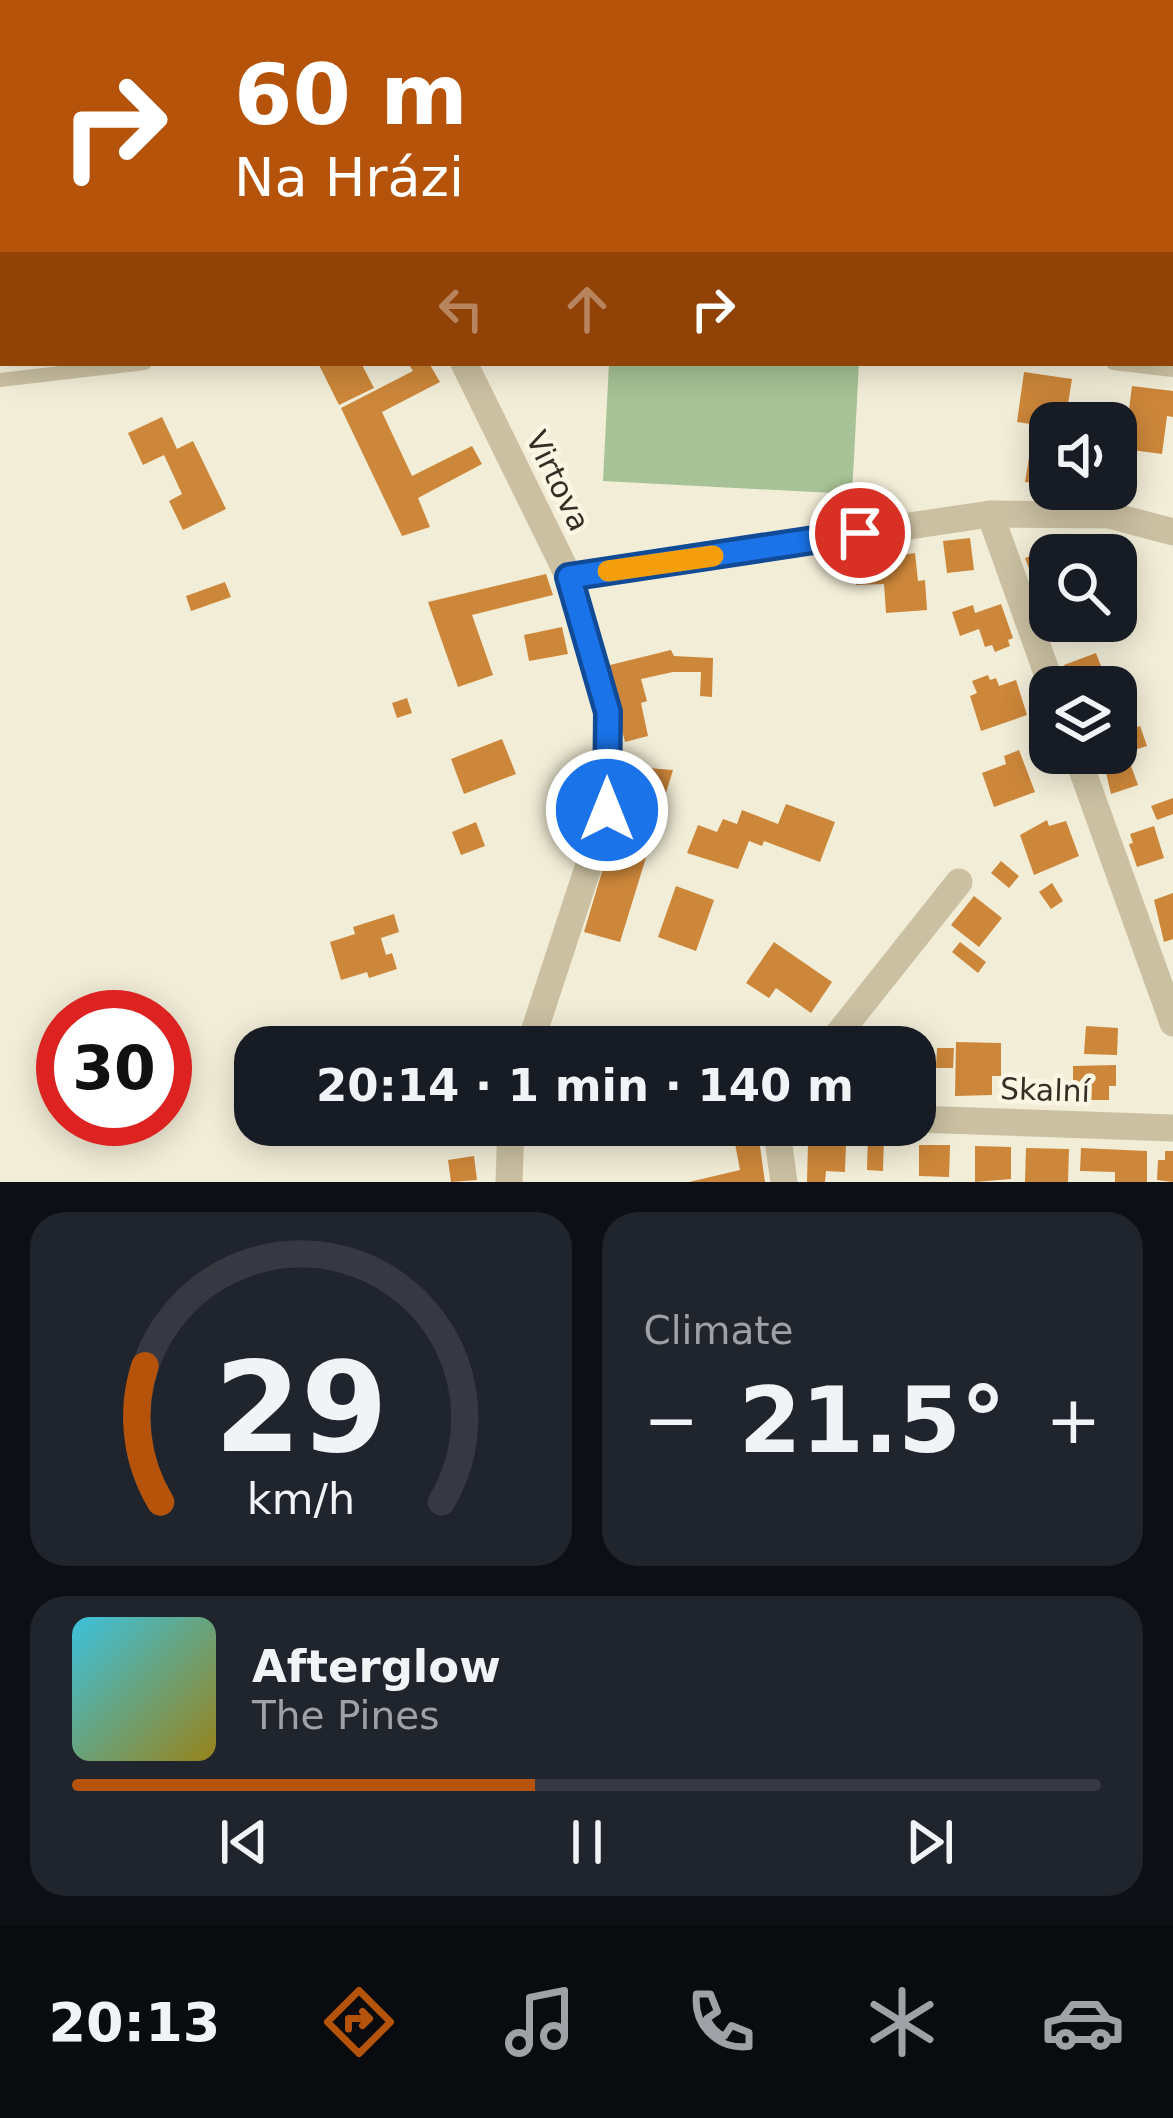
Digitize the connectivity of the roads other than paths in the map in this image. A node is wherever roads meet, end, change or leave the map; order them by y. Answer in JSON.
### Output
{"nodes":[{"id":1,"x":119,"y":366,"type":"edge"},
{"id":2,"x":465,"y":366,"type":"edge"},
{"id":3,"x":1139,"y":366,"type":"edge"},
{"id":4,"x":1173,"y":370,"type":"edge"},
{"id":5,"x":0,"y":380,"type":"edge"},
{"id":6,"x":991,"y":514,"type":"junction"},
{"id":7,"x":1173,"y":532,"type":"edge"},
{"id":8,"x":569,"y":577,"type":"junction"},
{"id":9,"x":1045,"y":666,"type":"edge"},
{"id":10,"x":1084,"y":774,"type":"edge"},
{"id":11,"x":959,"y":882,"type":"dead end"},
{"id":12,"x":1173,"y":1023,"type":"edge"},
{"id":13,"x":536,"y":1026,"type":"edge"},
{"id":14,"x":845,"y":1026,"type":"edge"},
{"id":15,"x":936,"y":1120,"type":"edge"},
{"id":16,"x":1173,"y":1128,"type":"edge"},
{"id":17,"x":510,"y":1146,"type":"edge"},
{"id":18,"x":779,"y":1146,"type":"edge"},
{"id":19,"x":509,"y":1182,"type":"edge"},
{"id":20,"x":784,"y":1182,"type":"edge"}],
"edges":[{"from":1,"to":5,"type":"lane"},
{"from":2,"to":8,"type":"street","name":"Virtova"},
{"from":3,"to":4,"type":"lane"},
{"from":6,"to":7,"type":"street"},
{"from":6,"to":8,"type":"street"},
{"from":6,"to":9,"type":"street"},
{"from":8,"to":13,"type":"street","name":"Virtova"},
{"from":10,"to":12,"type":"street"},
{"from":11,"to":14,"type":"street"},
{"from":15,"to":16,"type":"street","name":"Skalní"},
{"from":17,"to":19,"type":"street"},
{"from":18,"to":20,"type":"street"}]}
